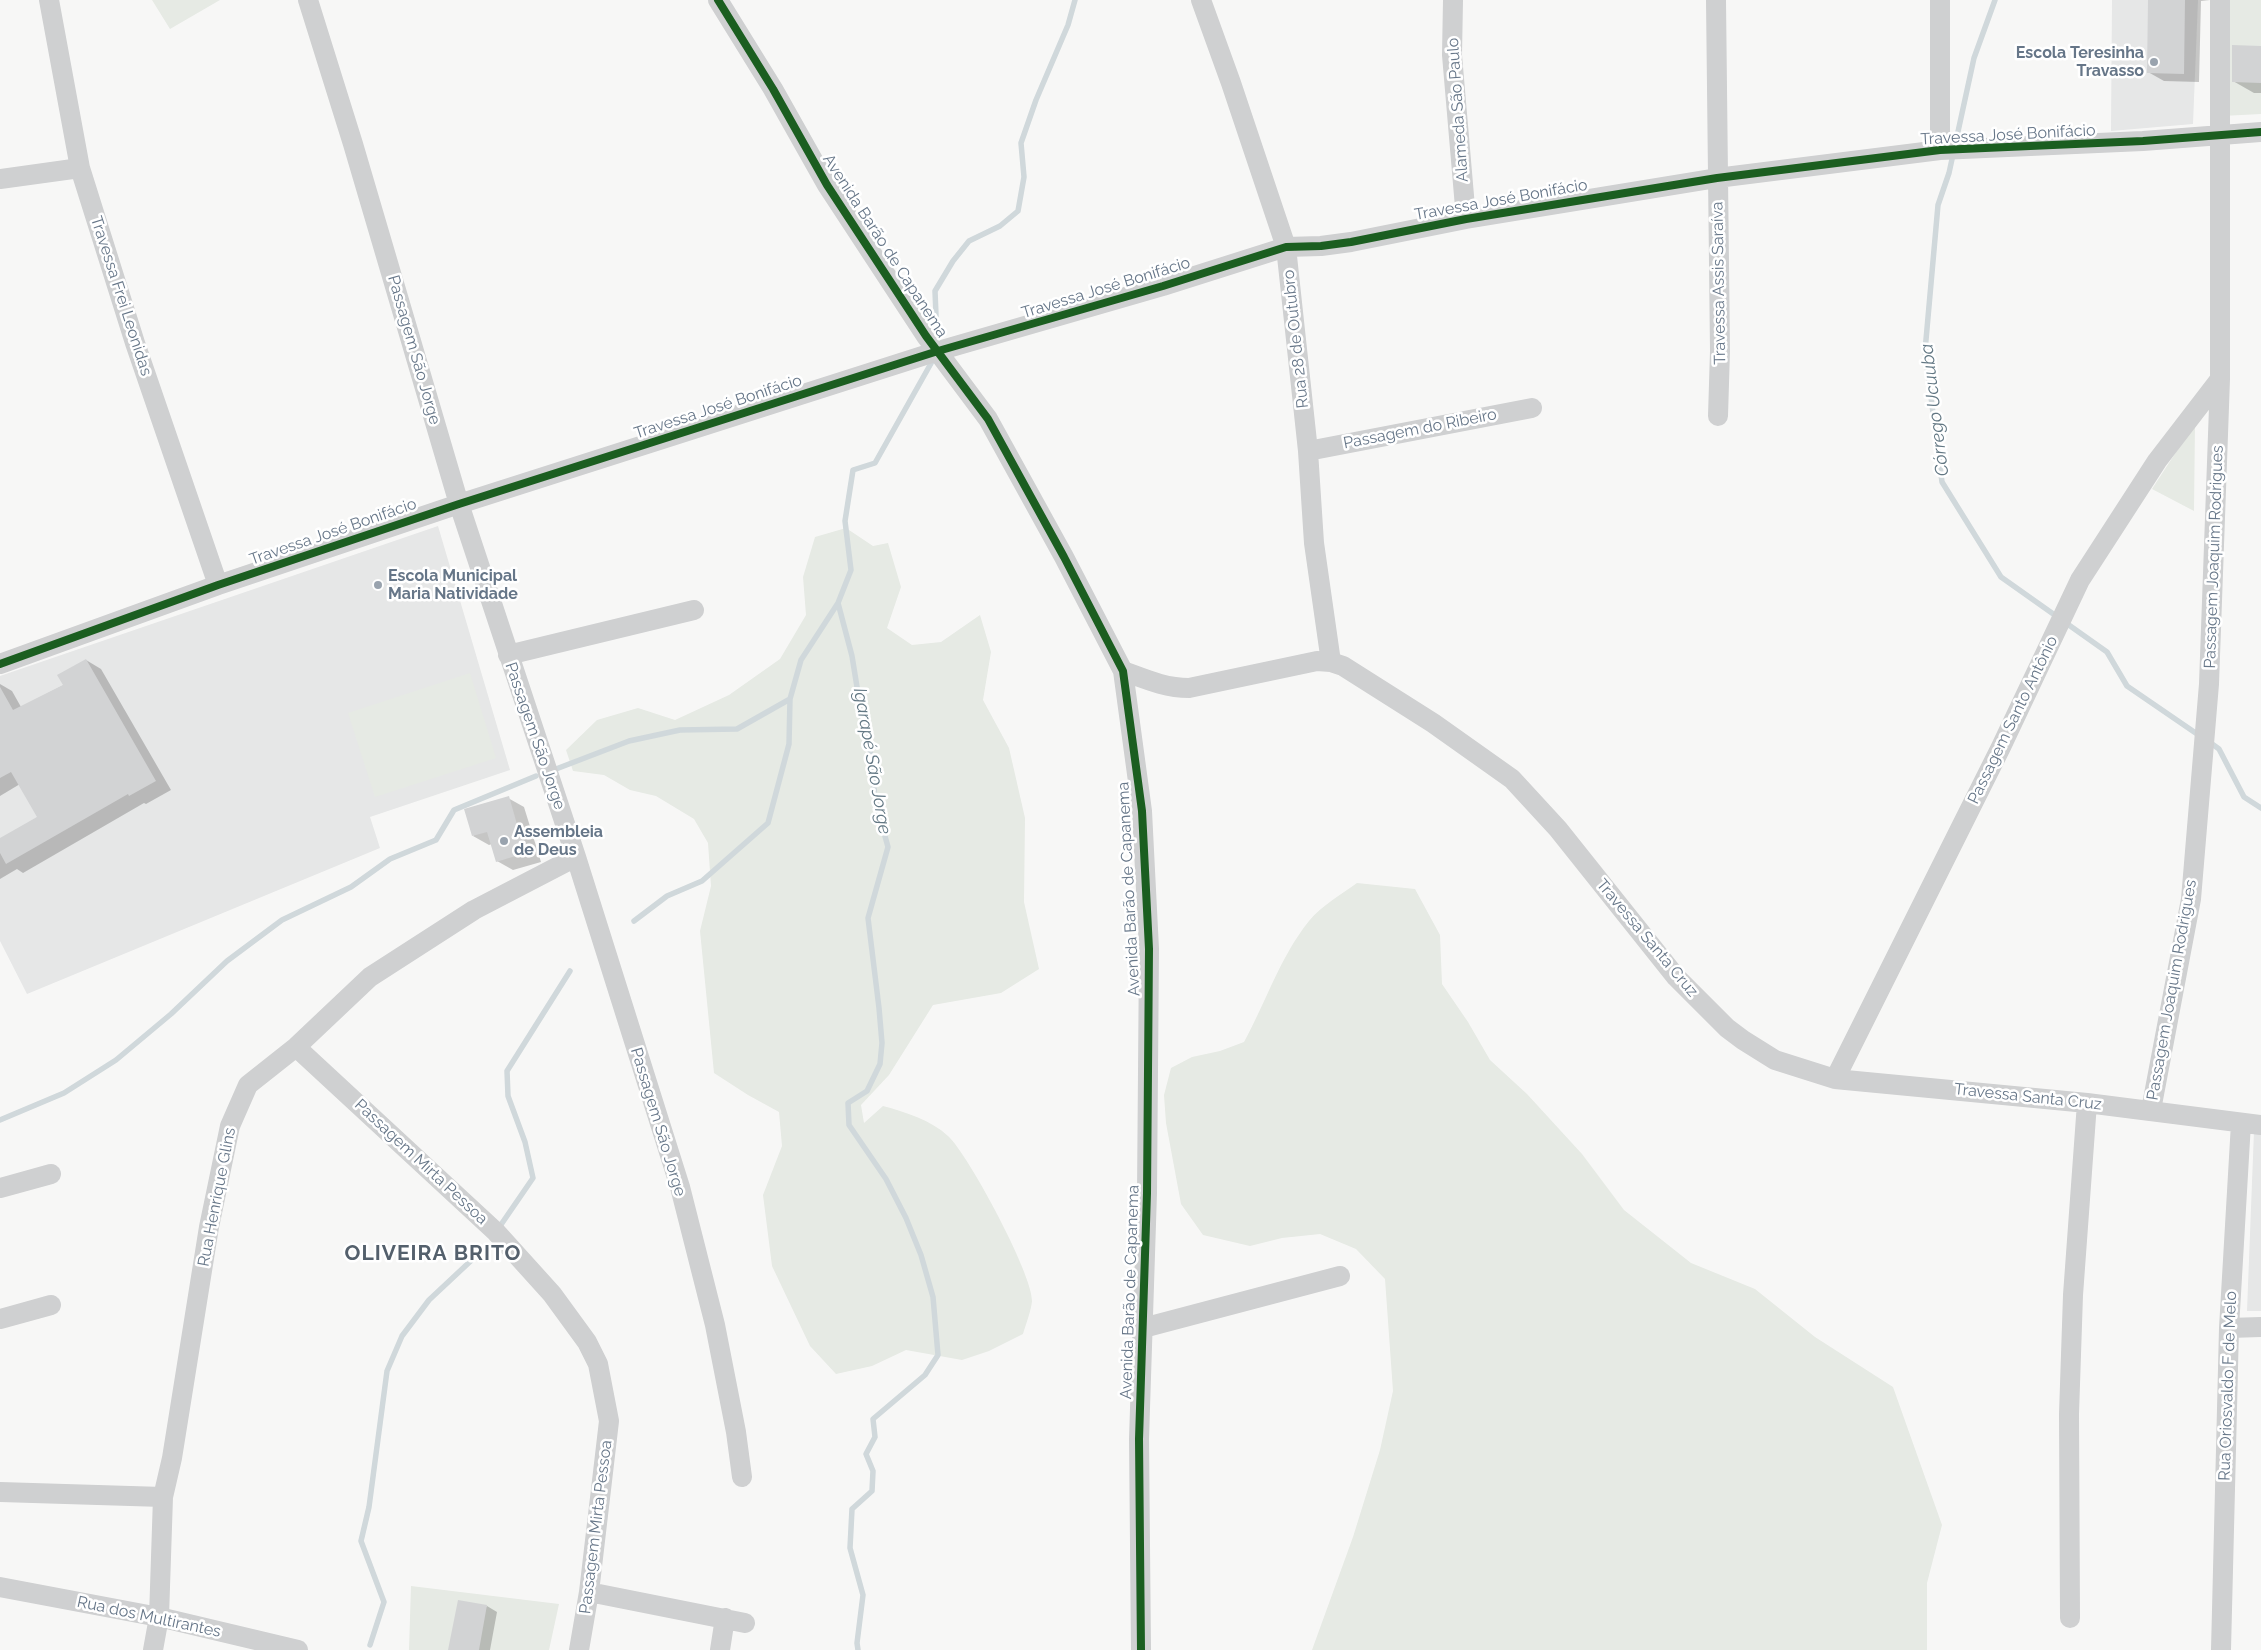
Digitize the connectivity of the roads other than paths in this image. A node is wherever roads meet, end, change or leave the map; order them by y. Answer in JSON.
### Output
{"nodes":[{"id":1,"x":49,"y":0,"type":"edge"},
{"id":2,"x":308,"y":0,"type":"edge"},
{"id":3,"x":718,"y":0,"type":"edge"},
{"id":4,"x":1201,"y":0,"type":"edge"},
{"id":5,"x":1453,"y":0,"type":"edge"},
{"id":6,"x":1716,"y":0,"type":"edge"},
{"id":7,"x":1940,"y":0,"type":"edge"},
{"id":8,"x":2220,"y":0,"type":"edge"},
{"id":9,"x":2261,"y":132,"type":"edge"},
{"id":10,"x":2219,"y":135,"type":"junction"},
{"id":11,"x":1940,"y":150,"type":"junction"},
{"id":12,"x":80,"y":168,"type":"junction"},
{"id":13,"x":1717,"y":178,"type":"junction"},
{"id":14,"x":0,"y":179,"type":"edge"},
{"id":15,"x":1466,"y":219,"type":"junction"},
{"id":16,"x":1286,"y":247,"type":"junction"},
{"id":17,"x":938,"y":351,"type":"junction"},
{"id":18,"x":2220,"y":379,"type":"junction"},
{"id":19,"x":1532,"y":408,"type":"dead end"},
{"id":20,"x":1718,"y":416,"type":"dead end"},
{"id":21,"x":1308,"y":451,"type":"junction"},
{"id":22,"x":459,"y":504,"type":"junction"},
{"id":23,"x":218,"y":585,"type":"junction"},
{"id":24,"x":694,"y":610,"type":"dead end"},
{"id":25,"x":508,"y":656,"type":"junction"},
{"id":26,"x":1331,"y":662,"type":"junction"},
{"id":27,"x":0,"y":664,"type":"edge"},
{"id":28,"x":1122,"y":671,"type":"junction"},
{"id":29,"x":576,"y":857,"type":"junction"},
{"id":30,"x":296,"y":1047,"type":"junction"},
{"id":31,"x":1835,"y":1079,"type":"junction"},
{"id":32,"x":2087,"y":1103,"type":"junction"},
{"id":33,"x":2151,"y":1110,"type":"junction"},
{"id":34,"x":2241,"y":1123,"type":"junction"},
{"id":35,"x":2261,"y":1125,"type":"edge"},
{"id":36,"x":51,"y":1174,"type":"dead end"},
{"id":37,"x":0,"y":1188,"type":"edge"},
{"id":38,"x":1340,"y":1276,"type":"dead end"},
{"id":39,"x":51,"y":1305,"type":"dead end"},
{"id":40,"x":0,"y":1319,"type":"edge"},
{"id":41,"x":2261,"y":1327,"type":"edge"},
{"id":42,"x":1142,"y":1328,"type":"junction"},
{"id":43,"x":2229,"y":1328,"type":"junction"},
{"id":44,"x":742,"y":1477,"type":"dead end"},
{"id":45,"x":0,"y":1492,"type":"edge"},
{"id":46,"x":163,"y":1498,"type":"junction"},
{"id":47,"x":0,"y":1586,"type":"edge"},
{"id":48,"x":589,"y":1592,"type":"junction"},
{"id":49,"x":159,"y":1617,"type":"junction"},
{"id":50,"x":725,"y":1618,"type":"junction"},
{"id":51,"x":2070,"y":1618,"type":"dead end"},
{"id":52,"x":745,"y":1623,"type":"dead end"},
{"id":53,"x":153,"y":1650,"type":"edge"},
{"id":54,"x":298,"y":1650,"type":"edge"},
{"id":55,"x":578,"y":1650,"type":"edge"},
{"id":56,"x":720,"y":1650,"type":"edge"},
{"id":57,"x":1141,"y":1650,"type":"edge"},
{"id":58,"x":2221,"y":1650,"type":"edge"}],
"edges":[{"from":1,"to":12,"type":"street","name":"Travessa Frei Leonidas"},
{"from":2,"to":22,"type":"street","name":"Passagem São Jorge"},
{"from":3,"to":17,"type":"street","name":"Avenida Barão de Capanema"},
{"from":4,"to":16,"type":"street","name":"Rua 28 de Outubro"},
{"from":5,"to":15,"type":"street","name":"Alameda São Paulo"},
{"from":6,"to":13,"type":"street","name":"Travessa Assis Saraíva"},
{"from":7,"to":11,"type":"street"},
{"from":8,"to":10,"type":"street","name":"Passagem Joaquim Rodrigues"},
{"from":9,"to":10,"type":"street","name":"Travessa José Bonifácio"},
{"from":10,"to":11,"type":"street","name":"Travessa José Bonifácio"},
{"from":10,"to":18,"type":"street","name":"Passagem Joaquim Rodrigues"},
{"from":11,"to":13,"type":"street","name":"Travessa José Bonifácio"},
{"from":12,"to":14,"type":"street"},
{"from":12,"to":23,"type":"street","name":"Travessa Frei Leonidas"},
{"from":13,"to":15,"type":"street","name":"Travessa José Bonifácio"},
{"from":13,"to":20,"type":"street","name":"Travessa Assis Saraíva"},
{"from":15,"to":16,"type":"street","name":"Travessa José Bonifácio"},
{"from":16,"to":17,"type":"street","name":"Travessa José Bonifácio"},
{"from":16,"to":21,"type":"street","name":"Rua 28 de Outubro"},
{"from":17,"to":22,"type":"street","name":"Travessa José Bonifácio"},
{"from":17,"to":28,"type":"street","name":"Avenida Barão de Capanema"},
{"from":18,"to":31,"type":"street","name":"Passagem Santo Antônio"},
{"from":18,"to":33,"type":"street","name":"Passagem Joaquim Rodrigues"},
{"from":19,"to":21,"type":"street","name":"Passagem do Ribeiro"},
{"from":21,"to":26,"type":"street","name":"Rua 28 de Outubro"},
{"from":22,"to":23,"type":"street","name":"Travessa José Bonifácio"},
{"from":22,"to":25,"type":"street","name":"Passagem São Jorge"},
{"from":23,"to":27,"type":"street","name":"Travessa José Bonifácio"},
{"from":24,"to":25,"type":"street"},
{"from":25,"to":29,"type":"street","name":"Passagem São Jorge"},
{"from":26,"to":28,"type":"street","name":"Travessa Santa Cruz"},
{"from":26,"to":31,"type":"street","name":"Travessa Santa Cruz"},
{"from":28,"to":42,"type":"street","name":"Avenida Barão de Capanema"},
{"from":29,"to":30,"type":"street","name":"Rua Henrique Glins"},
{"from":29,"to":44,"type":"street","name":"Passagem São Jorge"},
{"from":30,"to":46,"type":"street","name":"Rua Henrique Glins"},
{"from":30,"to":48,"type":"street","name":"Passagem Mirta Pessoa"},
{"from":31,"to":32,"type":"street","name":"Travessa Santa Cruz"},
{"from":32,"to":33,"type":"street","name":"Travessa Santa Cruz"},
{"from":32,"to":51,"type":"street"},
{"from":33,"to":34,"type":"street","name":"Travessa Santa Cruz"},
{"from":34,"to":35,"type":"street","name":"Travessa Santa Cruz"},
{"from":34,"to":43,"type":"street","name":"Rua Oriosvaldo F de Melo"},
{"from":36,"to":37,"type":"street"},
{"from":38,"to":42,"type":"street"},
{"from":39,"to":40,"type":"street"},
{"from":41,"to":43,"type":"street"},
{"from":42,"to":57,"type":"street","name":"Avenida Barão de Capanema"},
{"from":43,"to":58,"type":"street","name":"Rua Oriosvaldo F de Melo"},
{"from":45,"to":46,"type":"street"},
{"from":46,"to":49,"type":"street","name":"Rua Henrique Glins"},
{"from":47,"to":49,"type":"street","name":"Rua dos Multirantes"},
{"from":48,"to":50,"type":"street"},
{"from":48,"to":55,"type":"street","name":"Passagem Mirta Pessoa"},
{"from":49,"to":53,"type":"street","name":"Rua Henrique Glins"},
{"from":49,"to":54,"type":"street","name":"Rua dos Multirantes"},
{"from":50,"to":52,"type":"street"},
{"from":50,"to":56,"type":"street"}]}
